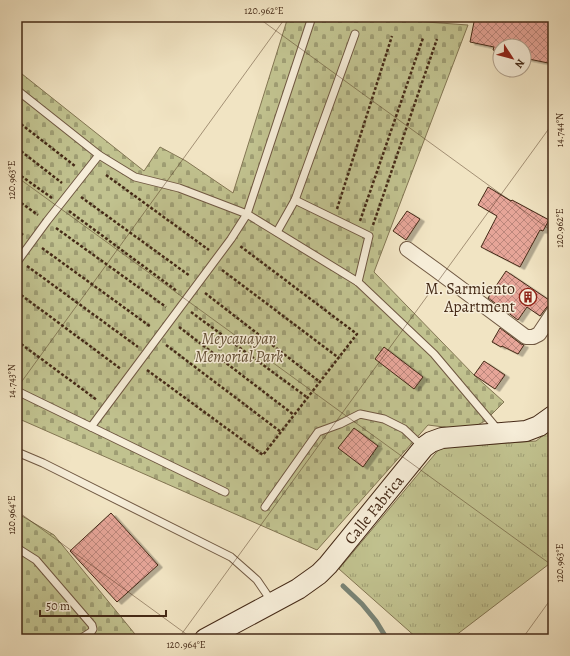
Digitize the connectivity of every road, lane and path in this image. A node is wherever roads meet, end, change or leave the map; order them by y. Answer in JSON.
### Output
{"nodes":[{"id":1,"x":312,"y":17,"type":"edge"},
{"id":2,"x":355,"y":34,"type":"dead end"},
{"id":3,"x":392,"y":36,"type":"dead end"},
{"id":4,"x":423,"y":38,"type":"dead end"},
{"id":5,"x":437,"y":39,"type":"dead end"},
{"id":6,"x":17,"y":90,"type":"edge"},
{"id":7,"x":17,"y":121,"type":"edge"},
{"id":8,"x":17,"y":148,"type":"edge"},
{"id":9,"x":99,"y":154,"type":"junction"},
{"id":10,"x":91,"y":164,"type":"junction"},
{"id":11,"x":17,"y":172,"type":"edge"},
{"id":12,"x":84,"y":173,"type":"junction"},
{"id":13,"x":71,"y":190,"type":"junction"},
{"id":14,"x":17,"y":200,"type":"edge"},
{"id":15,"x":296,"y":200,"type":"junction"},
{"id":16,"x":60,"y":204,"type":"junction"},
{"id":17,"x":247,"y":214,"type":"junction"},
{"id":18,"x":334,"y":219,"type":"junction"},
{"id":19,"x":47,"y":221,"type":"junction"},
{"id":20,"x":17,"y":230,"type":"edge"},
{"id":21,"x":357,"y":230,"type":"junction"},
{"id":22,"x":277,"y":232,"type":"junction"},
{"id":23,"x":369,"y":236,"type":"junction"},
{"id":24,"x":231,"y":239,"type":"junction"},
{"id":25,"x":32,"y":241,"type":"junction"},
{"id":26,"x":407,"y":249,"type":"dead end"},
{"id":27,"x":218,"y":257,"type":"junction"},
{"id":28,"x":18,"y":261,"type":"edge"},
{"id":29,"x":213,"y":264,"type":"junction"},
{"id":30,"x":358,"y":282,"type":"junction"},
{"id":31,"x":198,"y":285,"type":"junction"},
{"id":32,"x":17,"y":292,"type":"edge"},
{"id":33,"x":187,"y":298,"type":"junction"},
{"id":34,"x":182,"y":305,"type":"junction"},
{"id":35,"x":553,"y":313,"type":"edge"},
{"id":36,"x":176,"y":314,"type":"junction"},
{"id":37,"x":171,"y":320,"type":"junction"},
{"id":38,"x":159,"y":336,"type":"junction"},
{"id":39,"x":17,"y":341,"type":"edge"},
{"id":40,"x":147,"y":353,"type":"junction"},
{"id":41,"x":339,"y":358,"type":"junction"},
{"id":42,"x":139,"y":364,"type":"junction"},
{"id":43,"x":130,"y":376,"type":"junction"},
{"id":44,"x":320,"y":382,"type":"junction"},
{"id":45,"x":17,"y":389,"type":"edge"},
{"id":46,"x":308,"y":398,"type":"junction"},
{"id":47,"x":107,"y":407,"type":"junction"},
{"id":48,"x":294,"y":415,"type":"junction"},
{"id":49,"x":553,"y":416,"type":"edge"},
{"id":50,"x":92,"y":428,"type":"junction"},
{"id":51,"x":281,"y":432,"type":"junction"},
{"id":52,"x":502,"y":434,"type":"junction"},
{"id":53,"x":424,"y":448,"type":"junction"},
{"id":54,"x":17,"y":452,"type":"edge"},
{"id":55,"x":225,"y":492,"type":"dead end"},
{"id":56,"x":265,"y":507,"type":"dead end"},
{"id":57,"x":17,"y":548,"type":"edge"},
{"id":58,"x":272,"y":602,"type":"junction"},
{"id":59,"x":80,"y":639,"type":"edge"},
{"id":60,"x":205,"y":639,"type":"edge"}],
"edges":[{"from":1,"to":17,"type":"lane"},
{"from":2,"to":15,"type":"lane"},
{"from":3,"to":18,"type":"path"},
{"from":4,"to":21,"type":"path"},
{"from":5,"to":23,"type":"path"},
{"from":6,"to":9,"type":"lane"},
{"from":7,"to":12,"type":"path"},
{"from":8,"to":13,"type":"path"},
{"from":9,"to":10,"type":"lane"},
{"from":9,"to":17,"type":"lane"},
{"from":10,"to":12,"type":"lane"},
{"from":10,"to":27,"type":"path"},
{"from":11,"to":16,"type":"path"},
{"from":12,"to":13,"type":"lane"},
{"from":13,"to":16,"type":"lane"},
{"from":13,"to":31,"type":"path"},
{"from":14,"to":19,"type":"path"},
{"from":15,"to":18,"type":"lane"},
{"from":15,"to":22,"type":"lane"},
{"from":16,"to":19,"type":"lane"},
{"from":16,"to":33,"type":"path"},
{"from":17,"to":22,"type":"lane"},
{"from":17,"to":24,"type":"lane"},
{"from":18,"to":21,"type":"lane"},
{"from":19,"to":25,"type":"lane"},
{"from":19,"to":36,"type":"path"},
{"from":20,"to":25,"type":"path"},
{"from":21,"to":23,"type":"lane"},
{"from":22,"to":30,"type":"lane"},
{"from":23,"to":30,"type":"lane"},
{"from":24,"to":27,"type":"lane"},
{"from":24,"to":41,"type":"path"},
{"from":25,"to":28,"type":"lane"},
{"from":25,"to":38,"type":"path"},
{"from":26,"to":35,"type":"street"},
{"from":27,"to":29,"type":"lane"},
{"from":28,"to":40,"type":"path"},
{"from":29,"to":31,"type":"lane"},
{"from":29,"to":41,"type":"path"},
{"from":30,"to":52,"type":"lane"},
{"from":31,"to":33,"type":"lane"},
{"from":31,"to":44,"type":"path"},
{"from":32,"to":43,"type":"path"},
{"from":33,"to":34,"type":"lane"},
{"from":34,"to":36,"type":"lane"},
{"from":34,"to":46,"type":"path"},
{"from":36,"to":37,"type":"lane"},
{"from":37,"to":38,"type":"lane"},
{"from":37,"to":48,"type":"path"},
{"from":38,"to":40,"type":"lane"},
{"from":38,"to":51,"type":"path"},
{"from":39,"to":47,"type":"path"},
{"from":40,"to":42,"type":"lane"},
{"from":41,"to":44,"type":"path"},
{"from":42,"to":43,"type":"lane"},
{"from":42,"to":51,"type":"path"},
{"from":43,"to":47,"type":"lane"},
{"from":44,"to":46,"type":"path"},
{"from":45,"to":50,"type":"lane"},
{"from":46,"to":48,"type":"path"},
{"from":47,"to":50,"type":"lane"},
{"from":48,"to":51,"type":"path"},
{"from":49,"to":52,"type":"street","name":"Calle Fabrica"},
{"from":50,"to":55,"type":"lane"},
{"from":52,"to":53,"type":"street","name":"Calle Fabrica"},
{"from":53,"to":56,"type":"lane"},
{"from":53,"to":58,"type":"street","name":"Calle Fabrica"},
{"from":54,"to":58,"type":"lane"},
{"from":57,"to":59,"type":"lane"},
{"from":58,"to":60,"type":"street","name":"Calle Fabrica"}]}
